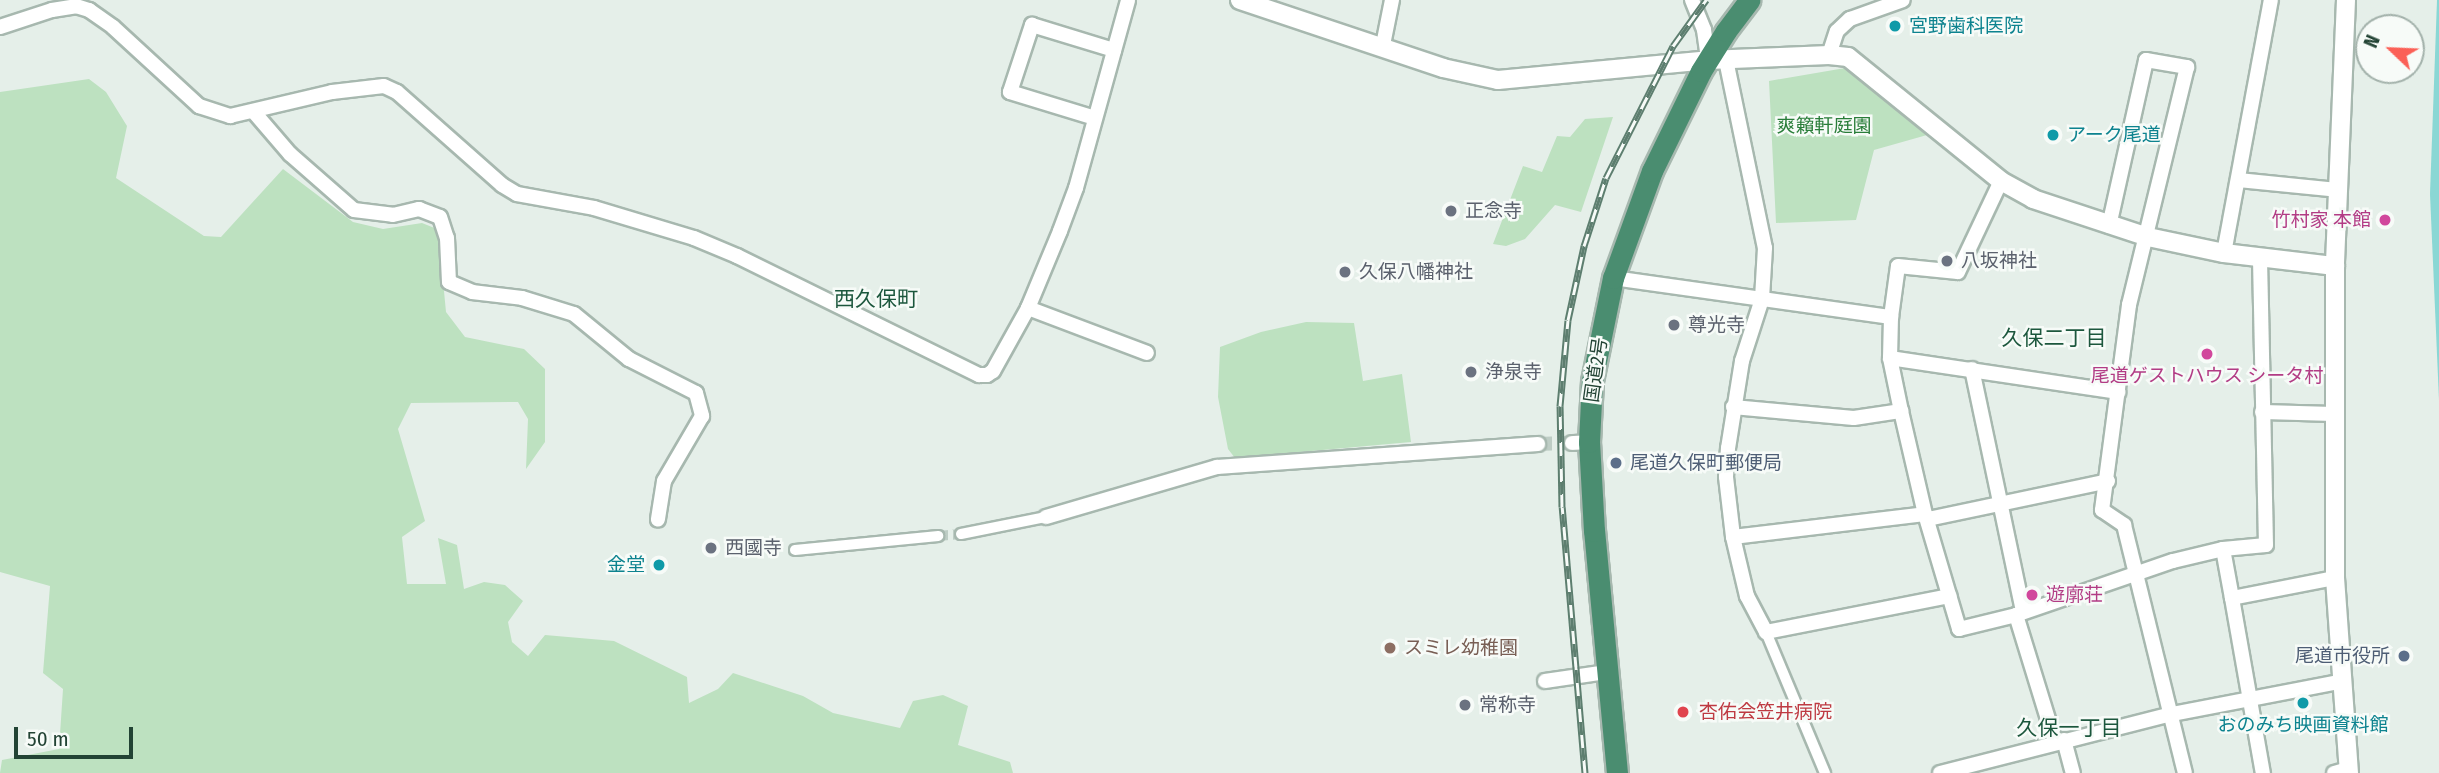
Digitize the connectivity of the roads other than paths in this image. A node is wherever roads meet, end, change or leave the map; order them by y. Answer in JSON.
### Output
{"nodes":[{"id":1,"x":1240,"y":0,"type":"edge"},
{"id":2,"x":1392,"y":0,"type":"edge"},
{"id":3,"x":1692,"y":0,"type":"edge"},
{"id":4,"x":1749,"y":0,"type":"edge"},
{"id":5,"x":1903,"y":0,"type":"edge"},
{"id":6,"x":2271,"y":0,"type":"edge"},
{"id":7,"x":2346,"y":0,"type":"edge"},
{"id":8,"x":1125,"y":1,"type":"edge"},
{"id":9,"x":0,"y":27,"type":"edge"},
{"id":10,"x":1383,"y":46,"type":"junction"},
{"id":11,"x":1114,"y":50,"type":"junction"},
{"id":12,"x":1829,"y":55,"type":"junction"},
{"id":13,"x":1717,"y":60,"type":"junction"},
{"id":14,"x":253,"y":111,"type":"junction"},
{"id":15,"x":1095,"y":118,"type":"junction"},
{"id":16,"x":2238,"y":180,"type":"junction"},
{"id":17,"x":2001,"y":181,"type":"junction"},
{"id":18,"x":2338,"y":190,"type":"junction"},
{"id":19,"x":2109,"y":226,"type":"junction"},
{"id":20,"x":2148,"y":237,"type":"junction"},
{"id":21,"x":2224,"y":253,"type":"junction"},
{"id":22,"x":2260,"y":257,"type":"junction"},
{"id":23,"x":2336,"y":266,"type":"junction"},
{"id":24,"x":1613,"y":278,"type":"junction"},
{"id":25,"x":1762,"y":299,"type":"junction"},
{"id":26,"x":1028,"y":308,"type":"junction"},
{"id":27,"x":1891,"y":317,"type":"junction"},
{"id":28,"x":1147,"y":353,"type":"dead end"},
{"id":29,"x":1890,"y":358,"type":"junction"},
{"id":30,"x":1972,"y":369,"type":"junction"},
{"id":31,"x":2118,"y":392,"type":"junction"},
{"id":32,"x":1733,"y":407,"type":"junction"},
{"id":33,"x":1901,"y":411,"type":"junction"},
{"id":34,"x":2262,"y":412,"type":"junction"},
{"id":35,"x":2335,"y":414,"type":"junction"},
{"id":36,"x":1538,"y":444,"type":"tunnel mouth"},
{"id":37,"x":2108,"y":481,"type":"junction"},
{"id":38,"x":2000,"y":502,"type":"junction"},
{"id":39,"x":1046,"y":517,"type":"joint"},
{"id":40,"x":1926,"y":517,"type":"junction"},
{"id":41,"x":658,"y":520,"type":"dead end"},
{"id":42,"x":961,"y":534,"type":"tunnel mouth"},
{"id":43,"x":938,"y":536,"type":"tunnel mouth"},
{"id":44,"x":1733,"y":537,"type":"junction"},
{"id":45,"x":2222,"y":549,"type":"junction"},
{"id":46,"x":795,"y":550,"type":"dead end"},
{"id":47,"x":2134,"y":576,"type":"junction"},
{"id":48,"x":2335,"y":578,"type":"junction"},
{"id":49,"x":1949,"y":596,"type":"junction"},
{"id":50,"x":2232,"y":598,"type":"junction"},
{"id":51,"x":2020,"y":613,"type":"junction"},
{"id":52,"x":1766,"y":632,"type":"junction"},
{"id":53,"x":1607,"y":672,"type":"junction"},
{"id":54,"x":1545,"y":681,"type":"dead end"},
{"id":55,"x":2343,"y":681,"type":"junction"},
{"id":56,"x":2251,"y":698,"type":"junction"},
{"id":57,"x":2172,"y":714,"type":"junction"},
{"id":58,"x":2060,"y":741,"type":"junction"},
{"id":59,"x":2344,"y":772,"type":"edge"},
{"id":60,"x":1617,"y":773,"type":"edge"},
{"id":61,"x":1825,"y":773,"type":"edge"},
{"id":62,"x":1940,"y":773,"type":"edge"},
{"id":63,"x":2073,"y":773,"type":"edge"},
{"id":64,"x":2185,"y":773,"type":"edge"},
{"id":65,"x":2263,"y":773,"type":"edge"}],
"edges":[{"from":1,"to":10,"type":"street"},
{"from":2,"to":10,"type":"street"},
{"from":3,"to":13,"type":"street"},
{"from":4,"to":13,"type":"highway","name":"国道2号"},
{"from":5,"to":12,"type":"street"},
{"from":6,"to":16,"type":"street"},
{"from":7,"to":18,"type":"street"},
{"from":8,"to":11,"type":"street"},
{"from":9,"to":14,"type":"street"},
{"from":10,"to":13,"type":"street"},
{"from":11,"to":15,"type":"street"},
{"from":11,"to":15,"type":"street"},
{"from":12,"to":13,"type":"street"},
{"from":12,"to":17,"type":"street"},
{"from":13,"to":24,"type":"highway","name":"国道2号"},
{"from":13,"to":25,"type":"street"},
{"from":14,"to":26,"type":"street"},
{"from":14,"to":41,"type":"street"},
{"from":15,"to":26,"type":"street"},
{"from":16,"to":18,"type":"street"},
{"from":16,"to":21,"type":"street"},
{"from":17,"to":19,"type":"street"},
{"from":17,"to":27,"type":"street"},
{"from":18,"to":23,"type":"street"},
{"from":19,"to":20,"type":"street"},
{"from":19,"to":20,"type":"street"},
{"from":20,"to":21,"type":"street"},
{"from":20,"to":31,"type":"street"},
{"from":21,"to":22,"type":"street"},
{"from":22,"to":23,"type":"street"},
{"from":22,"to":34,"type":"street"},
{"from":23,"to":35,"type":"street"},
{"from":24,"to":25,"type":"street"},
{"from":24,"to":53,"type":"highway","name":"国道2号"},
{"from":25,"to":27,"type":"street"},
{"from":25,"to":32,"type":"street"},
{"from":26,"to":28,"type":"street"},
{"from":27,"to":29,"type":"street"},
{"from":29,"to":30,"type":"street"},
{"from":29,"to":33,"type":"street"},
{"from":30,"to":31,"type":"street"},
{"from":30,"to":38,"type":"street"},
{"from":31,"to":37,"type":"street"},
{"from":32,"to":33,"type":"street"},
{"from":32,"to":44,"type":"street"},
{"from":33,"to":40,"type":"street"},
{"from":34,"to":35,"type":"street"},
{"from":34,"to":45,"type":"street"},
{"from":35,"to":48,"type":"street"},
{"from":36,"to":39,"type":"street"},
{"from":37,"to":38,"type":"street"},
{"from":37,"to":47,"type":"street"},
{"from":38,"to":40,"type":"street"},
{"from":38,"to":51,"type":"street"},
{"from":39,"to":42,"type":"street"},
{"from":40,"to":44,"type":"street"},
{"from":40,"to":49,"type":"street"},
{"from":43,"to":46,"type":"street"},
{"from":44,"to":52,"type":"street"},
{"from":45,"to":47,"type":"street"},
{"from":45,"to":50,"type":"street"},
{"from":47,"to":51,"type":"street"},
{"from":47,"to":57,"type":"street"},
{"from":48,"to":50,"type":"street"},
{"from":48,"to":55,"type":"street"},
{"from":49,"to":51,"type":"street"},
{"from":49,"to":52,"type":"street"},
{"from":50,"to":56,"type":"street"},
{"from":51,"to":58,"type":"street"},
{"from":52,"to":61,"type":"street"},
{"from":53,"to":54,"type":"street"},
{"from":53,"to":60,"type":"highway","name":"国道2号"},
{"from":55,"to":56,"type":"street"},
{"from":55,"to":59,"type":"street"},
{"from":56,"to":57,"type":"street"},
{"from":56,"to":65,"type":"street"},
{"from":57,"to":58,"type":"street"},
{"from":57,"to":64,"type":"street"},
{"from":58,"to":62,"type":"street"},
{"from":58,"to":63,"type":"street"}]}
